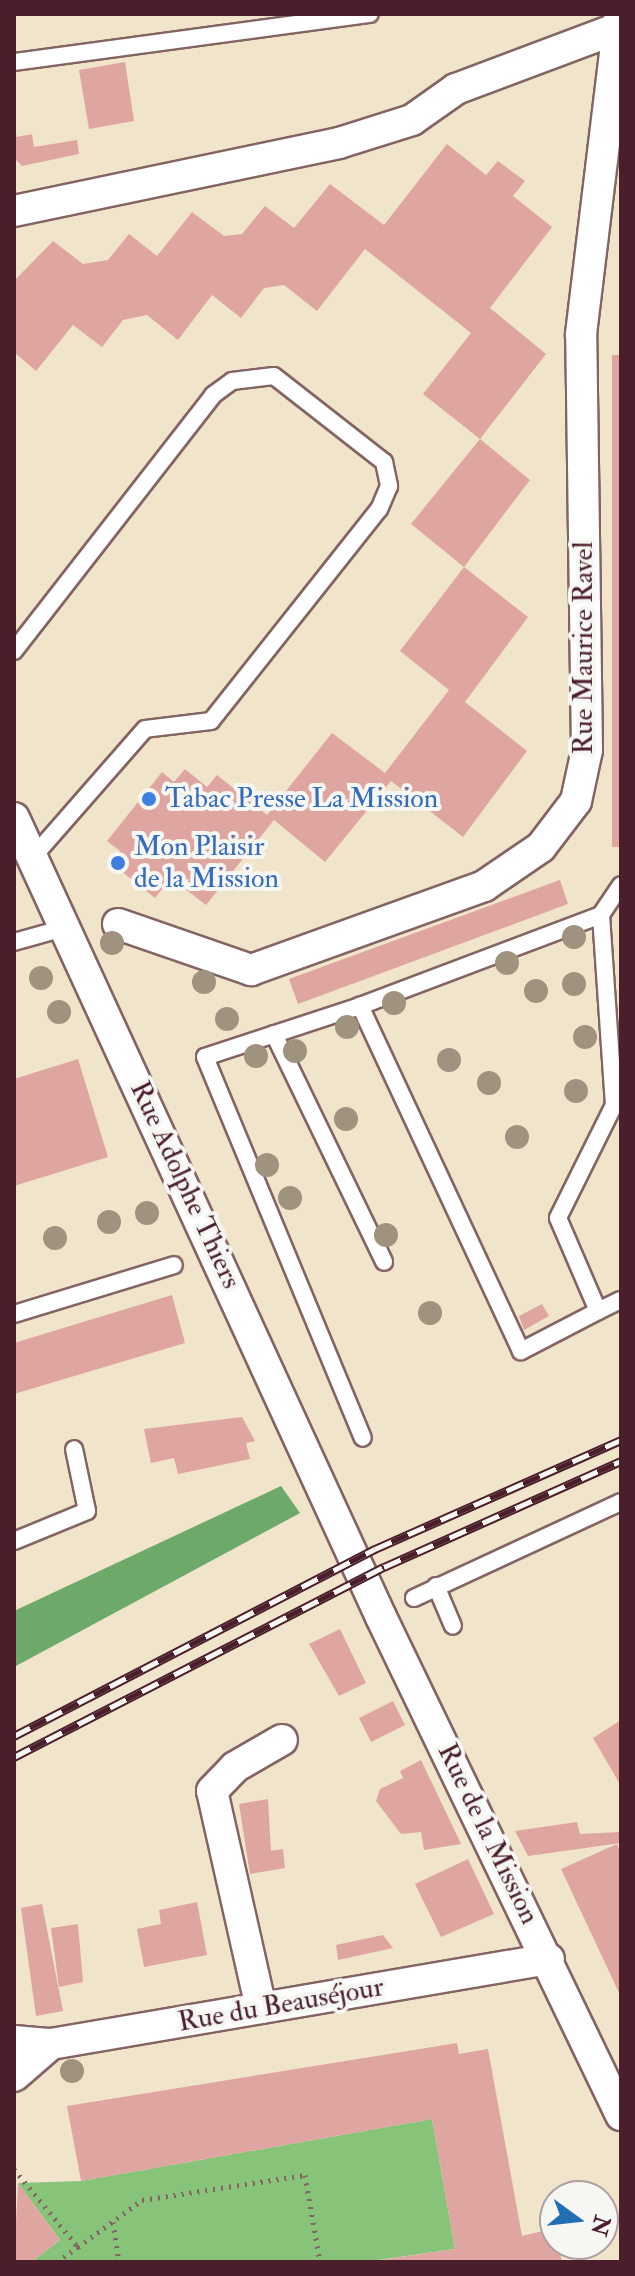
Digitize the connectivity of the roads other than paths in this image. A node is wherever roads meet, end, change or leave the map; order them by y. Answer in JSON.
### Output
{"nodes":[{"id":1,"x":370,"y":14,"type":"edge"},
{"id":2,"x":619,"y":21,"type":"edge"},
{"id":3,"x":14,"y":62,"type":"edge"},
{"id":4,"x":14,"y":211,"type":"edge"},
{"id":5,"x":14,"y":651,"type":"edge"},
{"id":6,"x":20,"y":836,"type":"edge"},
{"id":7,"x":621,"y":885,"type":"edge"},
{"id":8,"x":601,"y":915,"type":"junction"},
{"id":9,"x":118,"y":924,"type":"dead end"},
{"id":10,"x":64,"y":928,"type":"junction"},
{"id":11,"x":14,"y":942,"type":"edge"},
{"id":12,"x":360,"y":1006,"type":"junction"},
{"id":13,"x":274,"y":1034,"type":"junction"},
{"id":14,"x":384,"y":1262,"type":"dead end"},
{"id":15,"x":174,"y":1265,"type":"dead end"},
{"id":16,"x":621,"y":1300,"type":"edge"},
{"id":17,"x":598,"y":1311,"type":"junction"},
{"id":18,"x":14,"y":1314,"type":"edge"},
{"id":19,"x":363,"y":1438,"type":"dead end"},
{"id":20,"x":74,"y":1449,"type":"dead end"},
{"id":21,"x":621,"y":1502,"type":"edge"},
{"id":22,"x":14,"y":1541,"type":"edge"},
{"id":23,"x":352,"y":1555,"type":"joint"},
{"id":24,"x":436,"y":1586,"type":"junction"},
{"id":25,"x":414,"y":1598,"type":"dead end"},
{"id":26,"x":453,"y":1626,"type":"dead end"},
{"id":27,"x":282,"y":1740,"type":"dead end"},
{"id":28,"x":549,"y":1959,"type":"junction"},
{"id":29,"x":261,"y":2008,"type":"junction"},
{"id":30,"x":14,"y":2041,"type":"edge"},
{"id":31,"x":51,"y":2044,"type":"junction"},
{"id":32,"x":14,"y":2076,"type":"edge"},
{"id":33,"x":621,"y":2115,"type":"edge"}],
"edges":[{"from":1,"to":3,"type":"lane"},
{"from":2,"to":4,"type":"street","name":"Rue Maurice Ravel"},
{"from":2,"to":9,"type":"street","name":"Rue Maurice Ravel"},
{"from":5,"to":6,"type":"lane"},
{"from":6,"to":10,"type":"street","name":"Rue Adolphe Thiers"},
{"from":7,"to":8,"type":"lane"},
{"from":8,"to":12,"type":"lane"},
{"from":8,"to":17,"type":"lane"},
{"from":10,"to":11,"type":"lane"},
{"from":10,"to":23,"type":"street","name":"Rue Adolphe Thiers"},
{"from":12,"to":13,"type":"lane"},
{"from":12,"to":17,"type":"lane"},
{"from":13,"to":14,"type":"lane"},
{"from":13,"to":19,"type":"lane"},
{"from":15,"to":18,"type":"lane"},
{"from":16,"to":17,"type":"lane"},
{"from":20,"to":22,"type":"lane"},
{"from":21,"to":24,"type":"lane"},
{"from":23,"to":28,"type":"street","name":"Rue de la Mission"},
{"from":24,"to":25,"type":"lane"},
{"from":24,"to":26,"type":"lane"},
{"from":27,"to":29,"type":"street"},
{"from":28,"to":29,"type":"street","name":"Rue du Beauséjour"},
{"from":28,"to":33,"type":"street","name":"Rue de la Mission"},
{"from":29,"to":31,"type":"street","name":"Rue du Beauséjour"},
{"from":30,"to":31,"type":"street","name":"Rue du Beauséjour"},
{"from":31,"to":32,"type":"street"}]}
